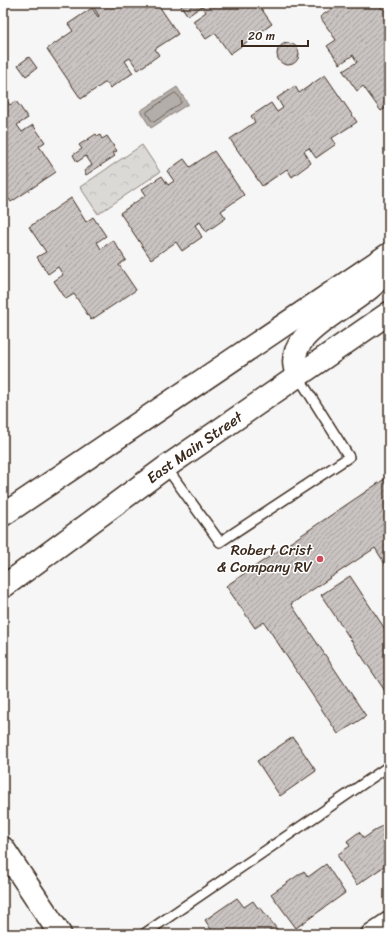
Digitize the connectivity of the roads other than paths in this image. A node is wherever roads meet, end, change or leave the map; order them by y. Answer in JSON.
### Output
{"nodes":[{"id":1,"x":389,"y":254,"type":"edge"},
{"id":2,"x":389,"y":266,"type":"edge"},
{"id":3,"x":389,"y":313,"type":"edge"},
{"id":4,"x":298,"y":376,"type":"junction"},
{"id":5,"x":166,"y":467,"type":"junction"},
{"id":6,"x":3,"y":515,"type":"edge"},
{"id":7,"x":3,"y":587,"type":"edge"},
{"id":8,"x":389,"y":766,"type":"edge"},
{"id":9,"x":3,"y":848,"type":"edge"},
{"id":10,"x":389,"y":921,"type":"edge"},
{"id":11,"x":60,"y":934,"type":"edge"},
{"id":12,"x":144,"y":934,"type":"edge"},
{"id":13,"x":370,"y":934,"type":"edge"}],
"edges":[{"from":1,"to":6,"type":"main road"},
{"from":2,"to":4,"type":"main road"},
{"from":3,"to":4,"type":"main road","name":"East Main Street"},
{"from":4,"to":5,"type":"main road","name":"East Main Street"},
{"from":4,"to":5,"type":"lane"},
{"from":5,"to":7,"type":"main road","name":"East Main Street"},
{"from":8,"to":12,"type":"lane"},
{"from":9,"to":11,"type":"main road"},
{"from":10,"to":13,"type":"street"}]}
